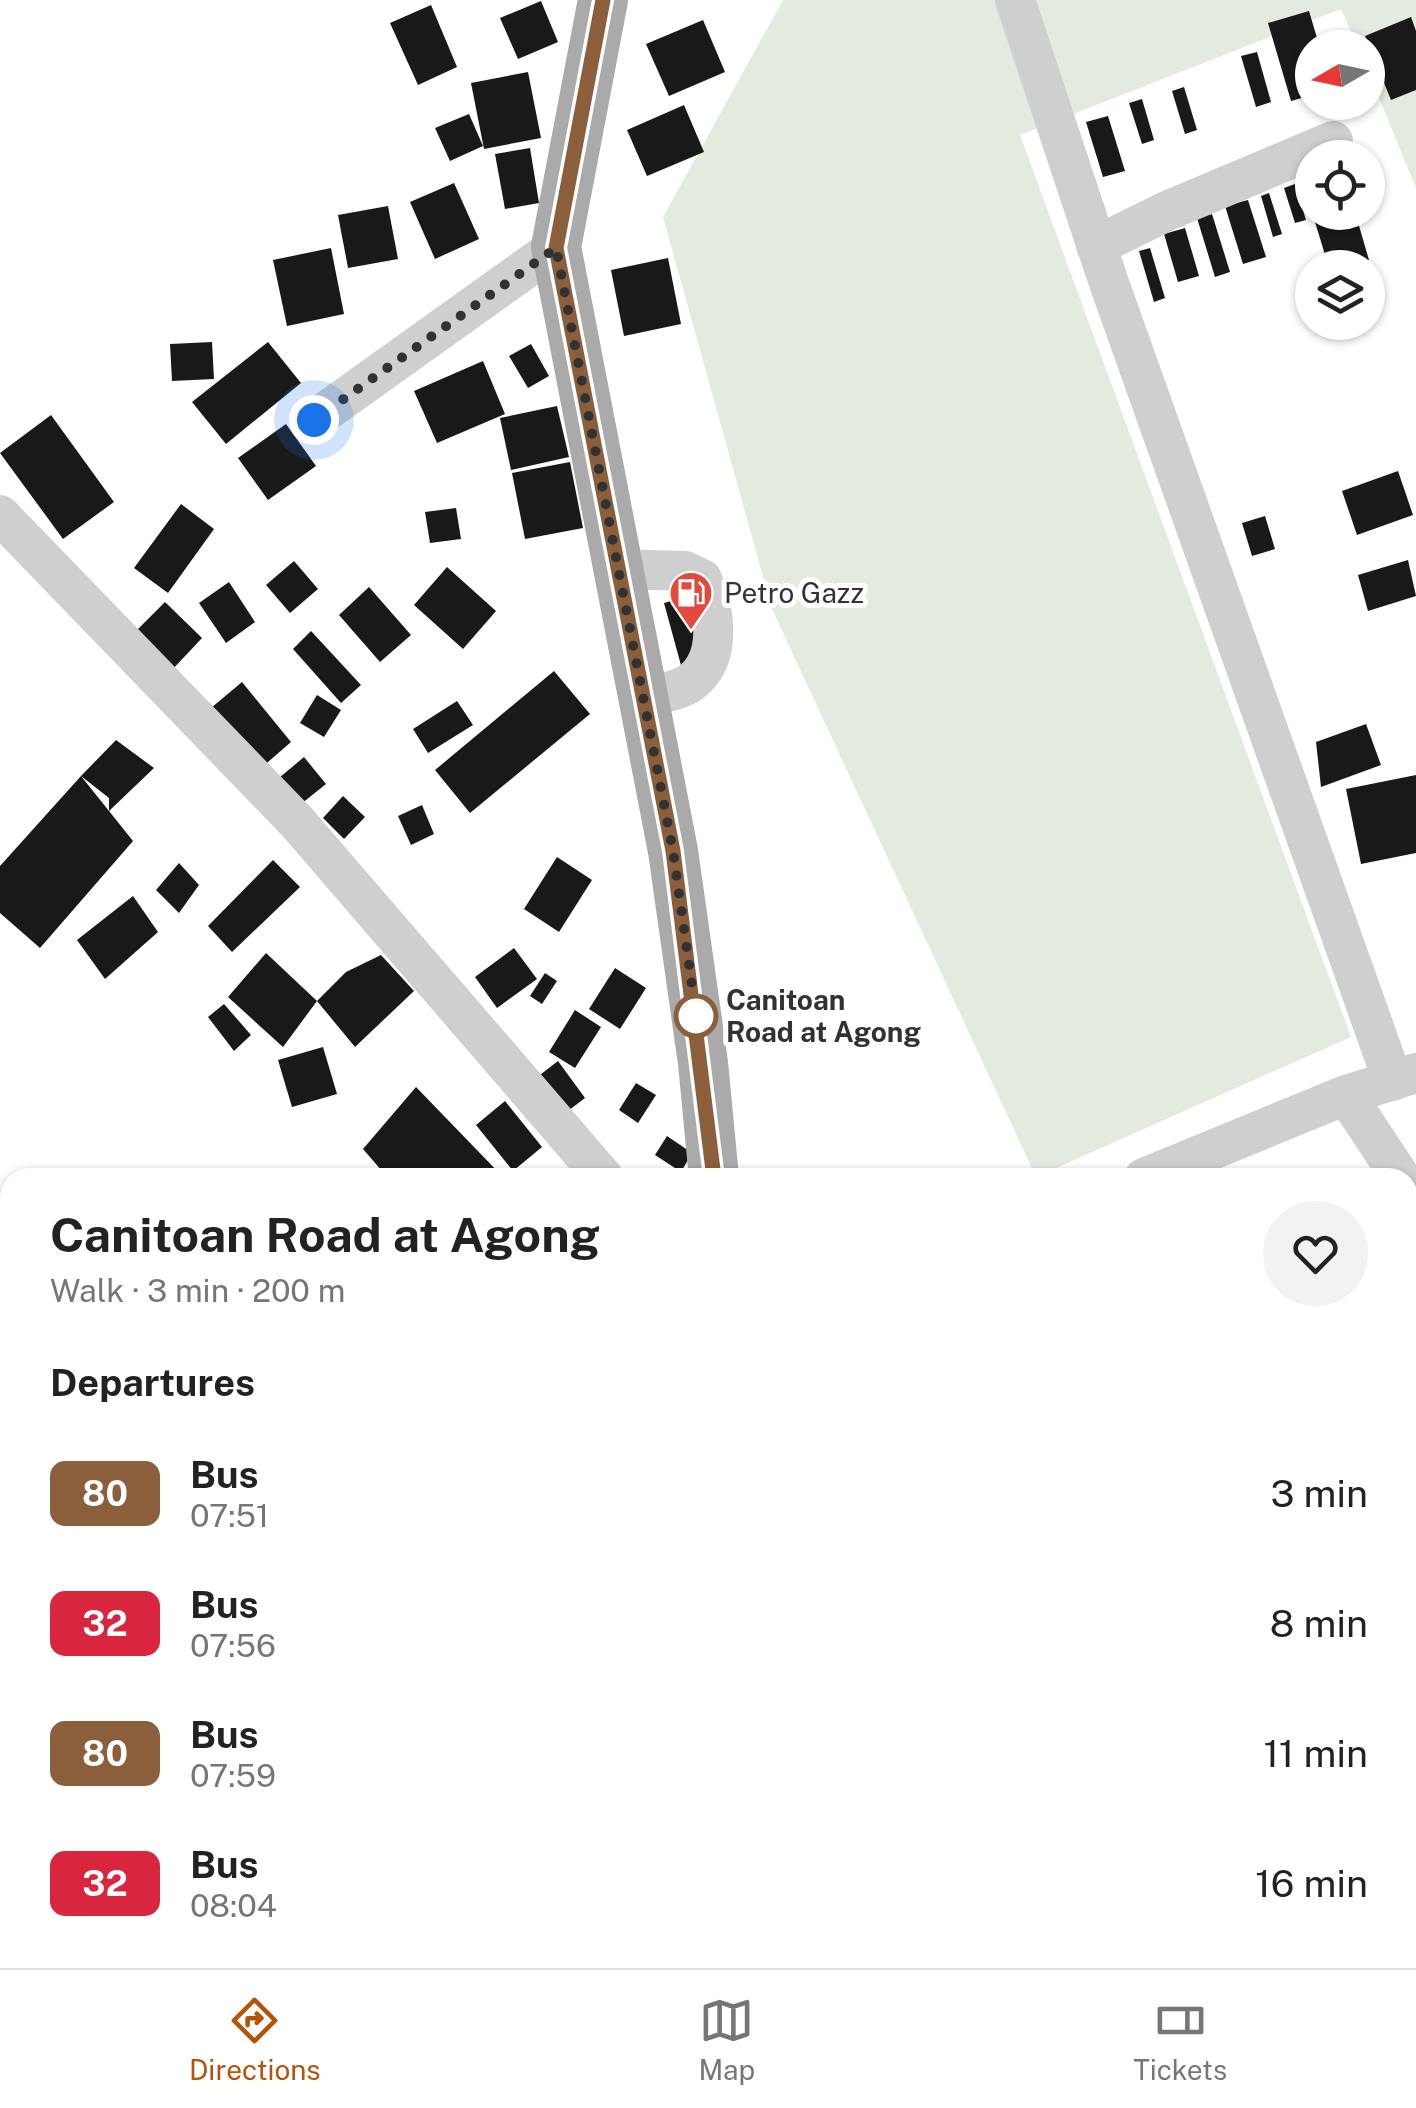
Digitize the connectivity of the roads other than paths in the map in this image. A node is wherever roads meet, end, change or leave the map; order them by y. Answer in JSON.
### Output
{"nodes":[{"id":1,"x":603,"y":0,"type":"edge"},
{"id":2,"x":1015,"y":0,"type":"edge"},
{"id":3,"x":1295,"y":157,"type":"edge"},
{"id":4,"x":1096,"y":246,"type":"junction"},
{"id":5,"x":556,"y":248,"type":"junction"},
{"id":6,"x":314,"y":420,"type":"dead end"},
{"id":7,"x":0,"y":515,"type":"edge"},
{"id":8,"x":616,"y":569,"type":"junction"},
{"id":9,"x":644,"y":698,"type":"junction"},
{"id":10,"x":1404,"y":1077,"type":"edge"},
{"id":11,"x":1346,"y":1095,"type":"junction"},
{"id":12,"x":595,"y":1168,"type":"edge"},
{"id":13,"x":713,"y":1168,"type":"edge"},
{"id":14,"x":1168,"y":1168,"type":"edge"},
{"id":15,"x":1394,"y":1168,"type":"edge"}],
"edges":[{"from":1,"to":5,"type":"main road"},
{"from":2,"to":4,"type":"street"},
{"from":3,"to":4,"type":"street"},
{"from":4,"to":10,"type":"street"},
{"from":5,"to":6,"type":"street"},
{"from":5,"to":8,"type":"main road"},
{"from":7,"to":12,"type":"street"},
{"from":8,"to":9,"type":"main road"},
{"from":8,"to":9,"type":"street"},
{"from":9,"to":13,"type":"main road"},
{"from":10,"to":11,"type":"street"},
{"from":11,"to":14,"type":"street"},
{"from":11,"to":15,"type":"street"}]}
